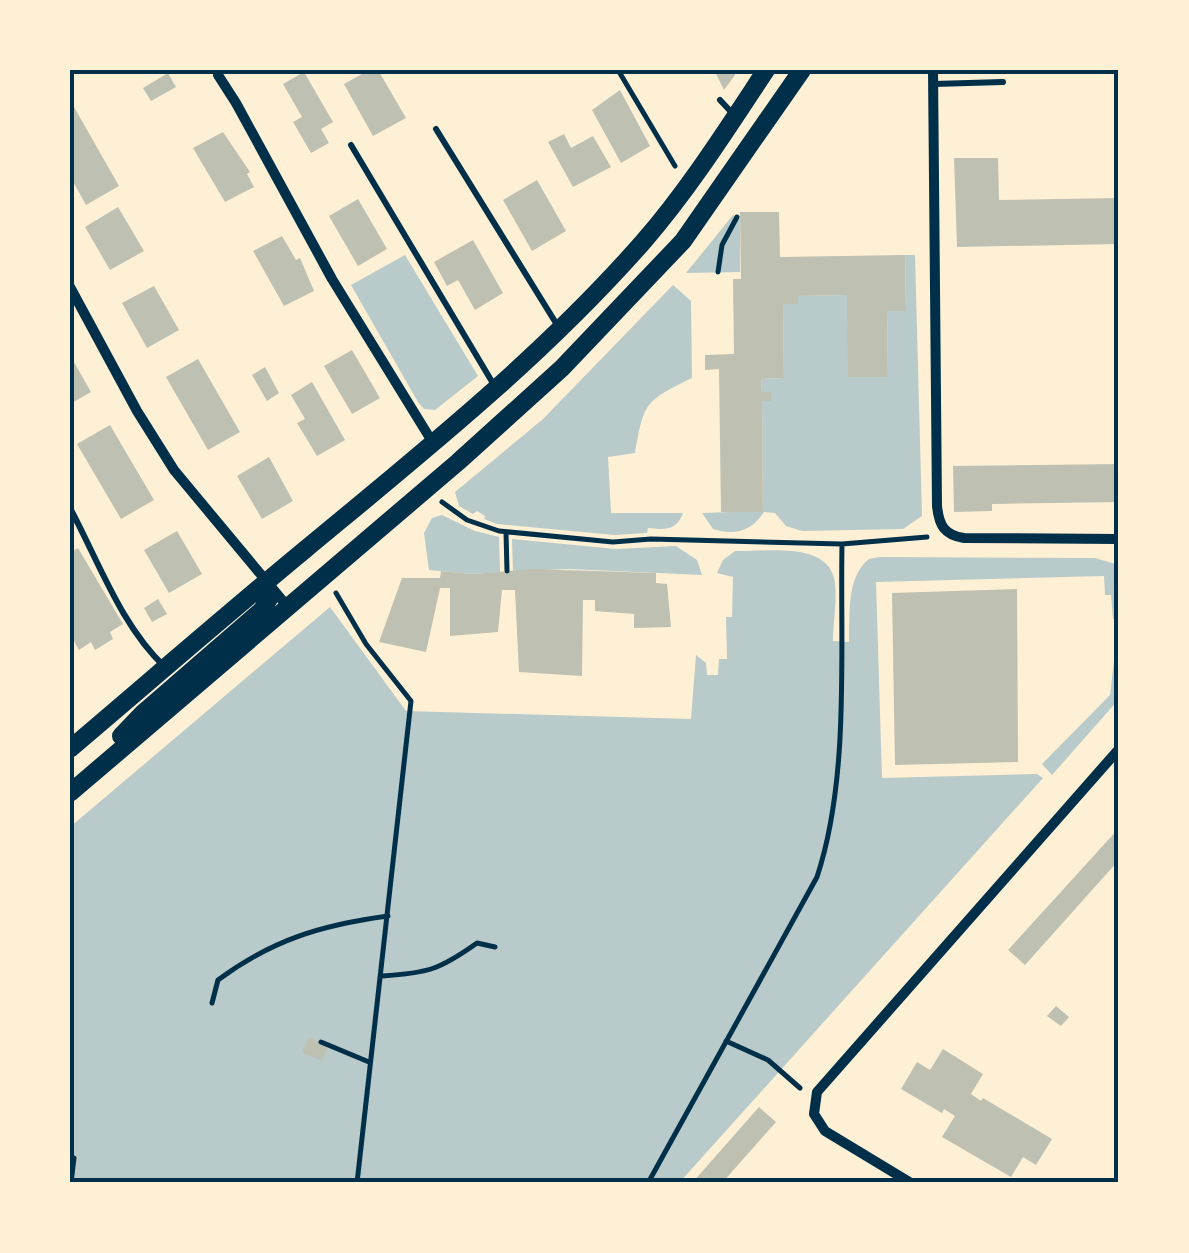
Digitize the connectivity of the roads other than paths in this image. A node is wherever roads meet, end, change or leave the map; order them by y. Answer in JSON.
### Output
{"nodes":[{"id":1,"x":766,"y":70,"type":"edge"},
{"id":2,"x":802,"y":70,"type":"edge"},
{"id":3,"x":932,"y":70,"type":"edge"},
{"id":4,"x":218,"y":75,"type":"dead end"},
{"id":5,"x":1003,"y":82,"type":"dead end"},
{"id":6,"x":933,"y":84,"type":"junction"},
{"id":7,"x":720,"y":100,"type":"dead end"},
{"id":8,"x":735,"y":116,"type":"junction"},
{"id":9,"x":436,"y":129,"type":"dead end"},
{"id":10,"x":351,"y":145,"type":"dead end"},
{"id":11,"x":70,"y":287,"type":"edge"},
{"id":12,"x":560,"y":329,"type":"junction"},
{"id":13,"x":497,"y":389,"type":"junction"},
{"id":14,"x":434,"y":444,"type":"junction"},
{"id":15,"x":70,"y":508,"type":"edge"},
{"id":16,"x":1119,"y":539,"type":"edge"},
{"id":17,"x":266,"y":582,"type":"junction"},
{"id":18,"x":287,"y":606,"type":"junction"},
{"id":19,"x":166,"y":668,"type":"junction"},
{"id":20,"x":70,"y":749,"type":"edge"},
{"id":21,"x":1119,"y":749,"type":"edge"},
{"id":22,"x":98,"y":769,"type":"junction"},
{"id":23,"x":70,"y":793,"type":"edge"},
{"id":24,"x":911,"y":1183,"type":"edge"}],
"edges":[{"from":1,"to":8,"type":"street"},
{"from":2,"to":18,"type":"street"},
{"from":3,"to":6,"type":"street"},
{"from":4,"to":14,"type":"street"},
{"from":5,"to":6,"type":"lane"},
{"from":6,"to":16,"type":"street"},
{"from":7,"to":8,"type":"lane"},
{"from":8,"to":12,"type":"street"},
{"from":9,"to":12,"type":"lane"},
{"from":10,"to":13,"type":"lane"},
{"from":11,"to":17,"type":"street"},
{"from":12,"to":13,"type":"street"},
{"from":13,"to":14,"type":"street"},
{"from":14,"to":17,"type":"street"},
{"from":15,"to":19,"type":"lane"},
{"from":17,"to":18,"type":"street"},
{"from":17,"to":19,"type":"street"},
{"from":17,"to":22,"type":"street"},
{"from":18,"to":22,"type":"street"},
{"from":19,"to":20,"type":"street"},
{"from":21,"to":24,"type":"street"},
{"from":22,"to":23,"type":"street"}]}
